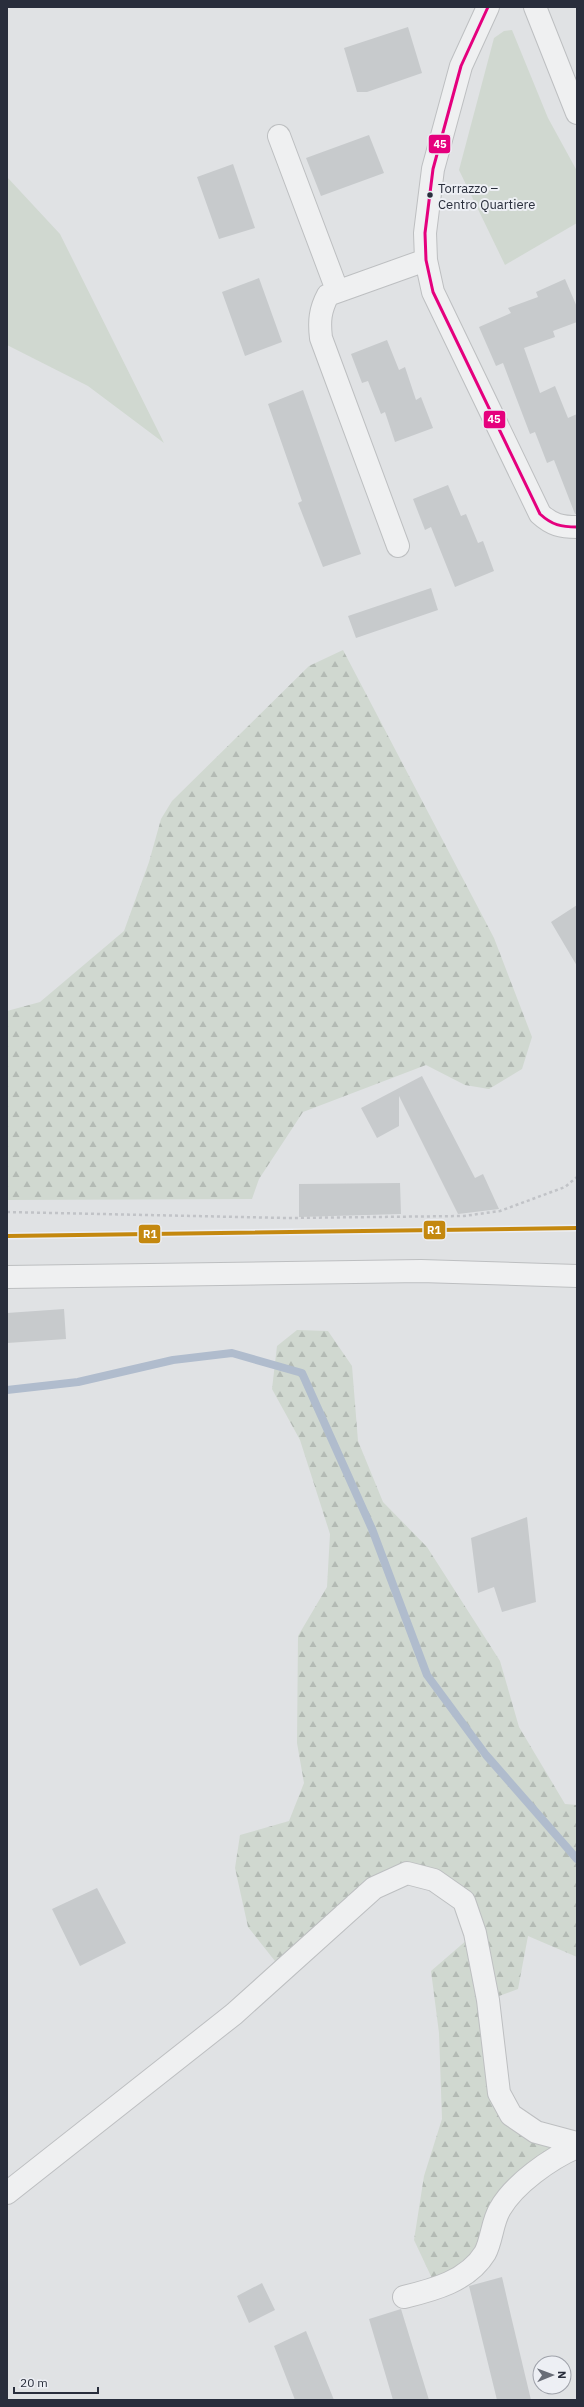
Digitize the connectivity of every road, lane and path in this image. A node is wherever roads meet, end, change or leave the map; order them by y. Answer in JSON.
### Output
{"nodes":[{"id":1,"x":488,"y":7,"type":"edge"},
{"id":2,"x":535,"y":7,"type":"edge"},
{"id":3,"x":577,"y":113,"type":"edge"},
{"id":4,"x":279,"y":136,"type":"dead end"},
{"id":5,"x":426,"y":260,"type":"junction"},
{"id":6,"x":337,"y":290,"type":"junction"},
{"id":7,"x":577,"y":527,"type":"edge"},
{"id":8,"x":398,"y":546,"type":"dead end"},
{"id":9,"x":577,"y":1177,"type":"edge"},
{"id":10,"x":7,"y":1212,"type":"edge"},
{"id":11,"x":577,"y":1276,"type":"edge"},
{"id":12,"x":7,"y":1277,"type":"edge"},
{"id":13,"x":577,"y":2143,"type":"edge"},
{"id":14,"x":577,"y":2147,"type":"edge"},
{"id":15,"x":7,"y":2193,"type":"edge"},
{"id":16,"x":404,"y":2297,"type":"dead end"}],
"edges":[{"from":1,"to":5,"type":"street"},
{"from":2,"to":3,"type":"street"},
{"from":4,"to":6,"type":"street"},
{"from":5,"to":6,"type":"street"},
{"from":5,"to":7,"type":"street"},
{"from":6,"to":8,"type":"street"},
{"from":9,"to":10,"type":"path"},
{"from":11,"to":12,"type":"street"},
{"from":13,"to":15,"type":"street"},
{"from":14,"to":16,"type":"street"}]}
